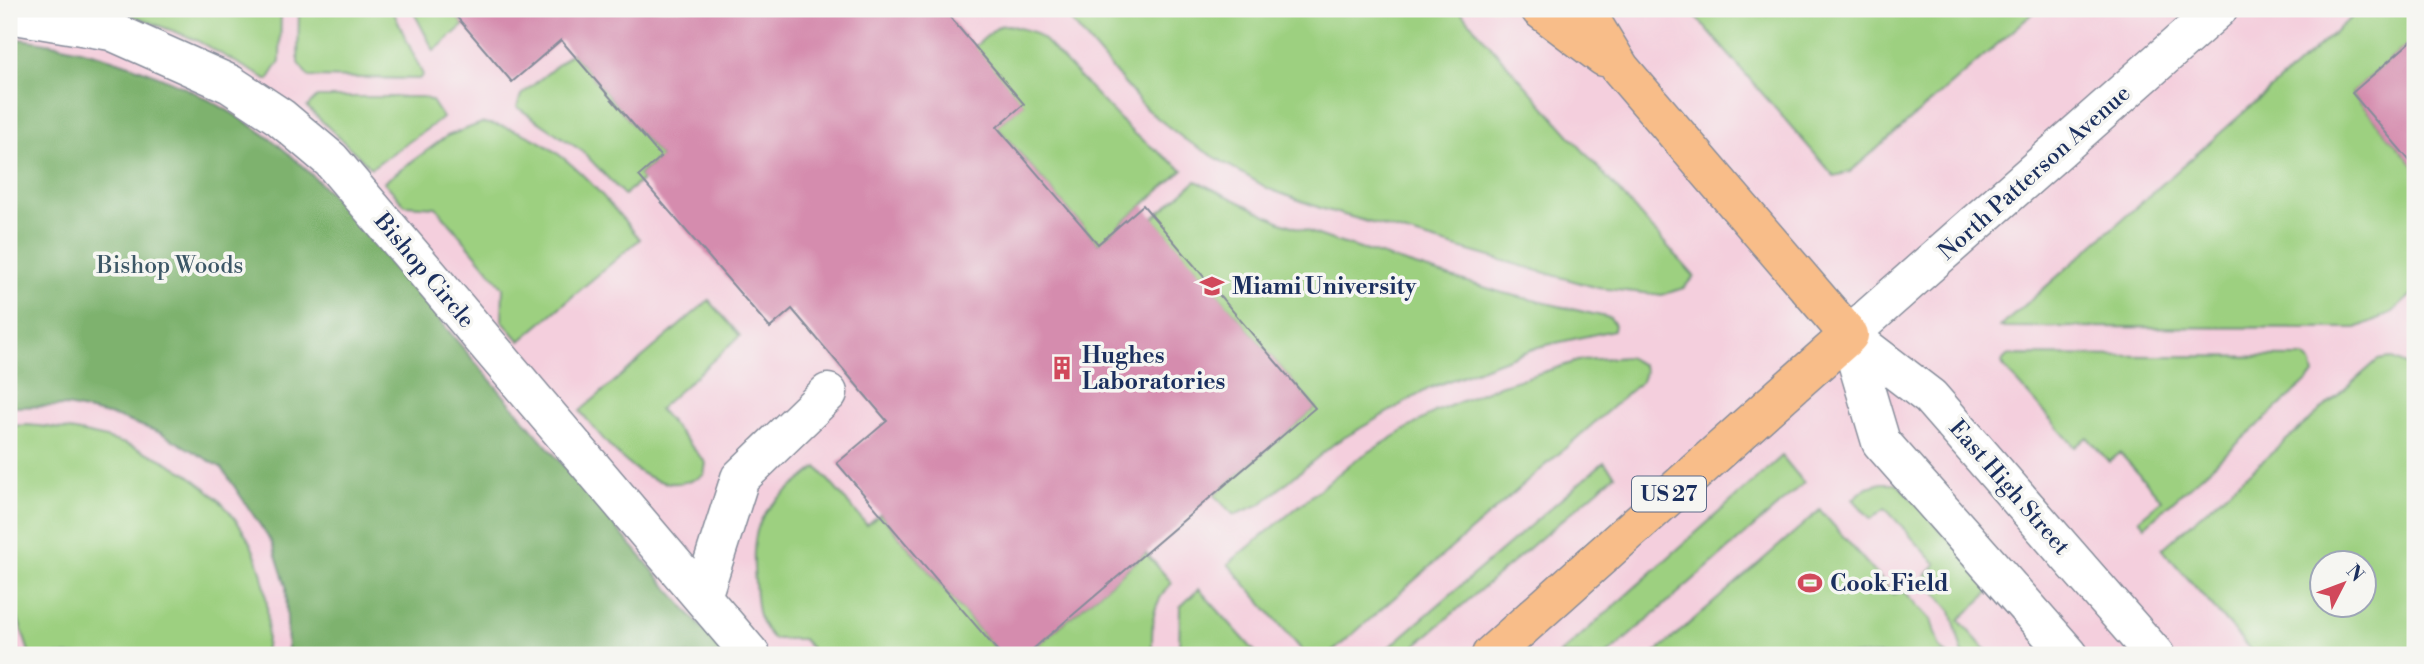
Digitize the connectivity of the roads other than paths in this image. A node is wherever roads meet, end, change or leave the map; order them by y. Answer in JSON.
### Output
{"nodes":[{"id":1,"x":1540,"y":9,"type":"edge"},
{"id":2,"x":1584,"y":9,"type":"edge"},
{"id":3,"x":2218,"y":9,"type":"edge"},
{"id":4,"x":9,"y":14,"type":"edge"},
{"id":5,"x":1620,"y":68,"type":"junction"},
{"id":6,"x":1849,"y":335,"type":"junction"},
{"id":7,"x":828,"y":393,"type":"dead end"},
{"id":8,"x":702,"y":597,"type":"junction"},
{"id":9,"x":751,"y":655,"type":"edge"},
{"id":10,"x":1491,"y":655,"type":"edge"},
{"id":11,"x":2069,"y":655,"type":"edge"},
{"id":12,"x":2155,"y":655,"type":"edge"}],
"edges":[{"from":1,"to":5,"type":"highway","name":"East High Street"},
{"from":2,"to":5,"type":"highway","name":"East High Street"},
{"from":3,"to":6,"type":"street","name":"North Patterson Avenue"},
{"from":4,"to":8,"type":"street","name":"Bishop Circle"},
{"from":5,"to":6,"type":"highway","name":"East High Street"},
{"from":6,"to":10,"type":"highway","number":"US 27"},
{"from":6,"to":11,"type":"street","name":"East High Street"},
{"from":6,"to":12,"type":"street","name":"East High Street"},
{"from":7,"to":8,"type":"street"},
{"from":8,"to":9,"type":"street","name":"Bishop Circle"}]}
